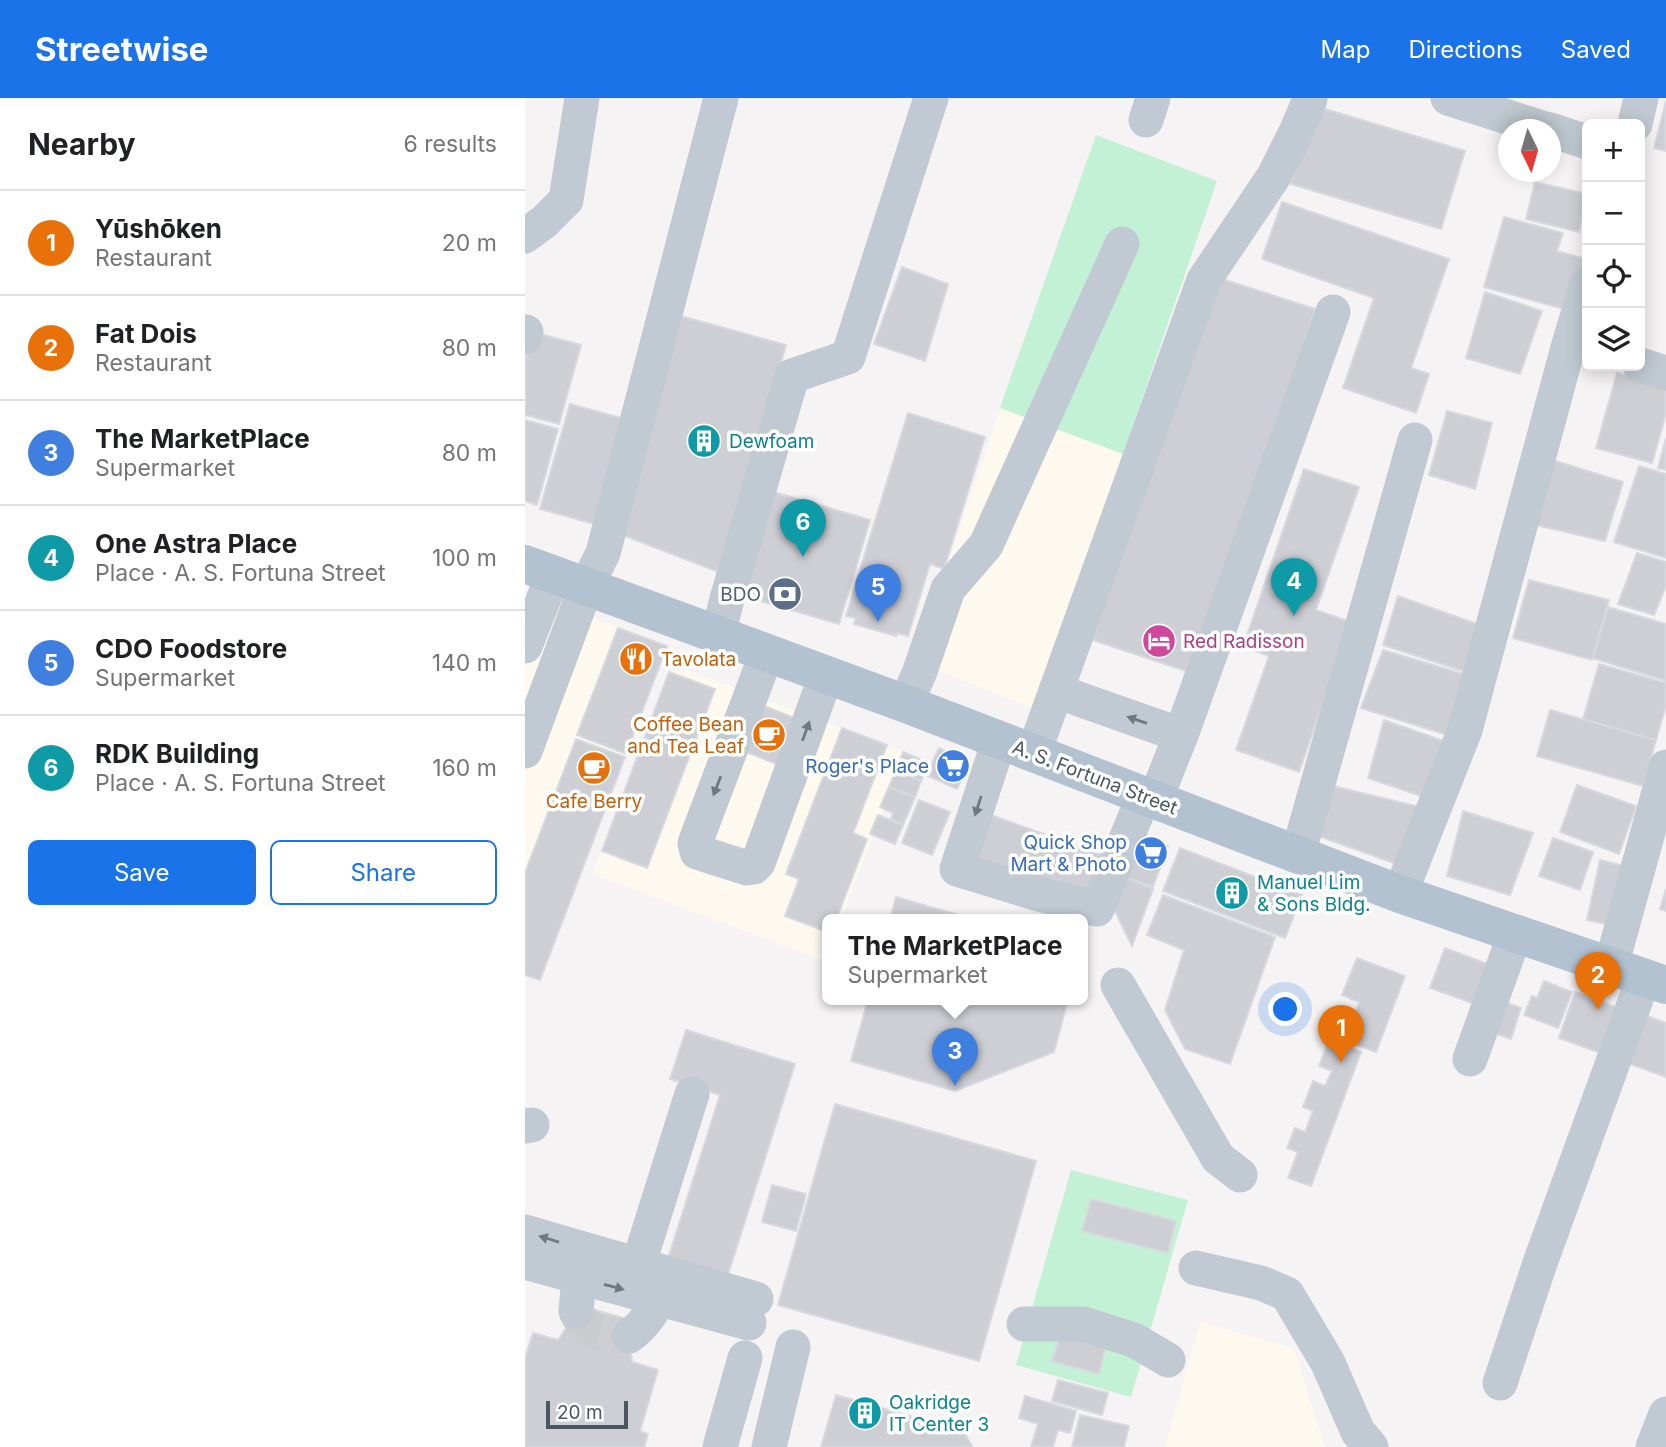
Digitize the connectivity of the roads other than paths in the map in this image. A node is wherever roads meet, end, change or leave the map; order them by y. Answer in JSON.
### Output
{"nodes":[{"id":1,"x":582,"y":98,"type":"edge"},
{"id":2,"x":721,"y":98,"type":"edge"},
{"id":3,"x":931,"y":98,"type":"edge"},
{"id":4,"x":1448,"y":98,"type":"edge"},
{"id":5,"x":1641,"y":98,"type":"edge"},
{"id":6,"x":1310,"y":99,"type":"edge"},
{"id":7,"x":1514,"y":119,"type":"edge"},
{"id":8,"x":1636,"y":119,"type":"edge"},
{"id":9,"x":1561,"y":134,"type":"edge"},
{"id":10,"x":1582,"y":140,"type":"edge"},
{"id":11,"x":525,"y":236,"type":"edge"},
{"id":12,"x":1122,"y":244,"type":"dead end"},
{"id":13,"x":1584,"y":308,"type":"edge"},
{"id":14,"x":1333,"y":312,"type":"dead end"},
{"id":15,"x":1578,"y":347,"type":"edge"},
{"id":16,"x":1645,"y":367,"type":"edge"},
{"id":17,"x":1666,"y":373,"type":"edge"},
{"id":18,"x":1415,"y":440,"type":"dead end"},
{"id":19,"x":555,"y":575,"type":"edge"},
{"id":20,"x":932,"y":580,"type":"dead end"},
{"id":21,"x":527,"y":626,"type":"edge"},
{"id":22,"x":719,"y":635,"type":"junction"},
{"id":23,"x":767,"y":653,"type":"junction"},
{"id":24,"x":826,"y":676,"type":"junction"},
{"id":25,"x":1056,"y":691,"type":"junction"},
{"id":26,"x":902,"y":702,"type":"junction"},
{"id":27,"x":1181,"y":735,"type":"junction"},
{"id":28,"x":1016,"y":746,"type":"junction"},
{"id":29,"x":525,"y":751,"type":"edge"},
{"id":30,"x":1666,"y":767,"type":"edge"},
{"id":31,"x":1149,"y":798,"type":"junction"},
{"id":32,"x":1298,"y":854,"type":"junction"},
{"id":33,"x":1400,"y":894,"type":"junction"},
{"id":34,"x":1515,"y":934,"type":"junction"},
{"id":35,"x":1641,"y":976,"type":"edge"},
{"id":36,"x":1118,"y":985,"type":"dead end"},
{"id":37,"x":1470,"y":1059,"type":"dead end"},
{"id":38,"x":692,"y":1094,"type":"dead end"},
{"id":39,"x":1240,"y":1175,"type":"dead end"},
{"id":40,"x":525,"y":1232,"type":"edge"},
{"id":41,"x":525,"y":1262,"type":"edge"},
{"id":42,"x":1196,"y":1268,"type":"dead end"},
{"id":43,"x":580,"y":1279,"type":"junction"},
{"id":44,"x":655,"y":1280,"type":"junction"},
{"id":45,"x":752,"y":1311,"type":"dead end"},
{"id":46,"x":1024,"y":1324,"type":"dead end"},
{"id":47,"x":629,"y":1336,"type":"dead end"},
{"id":48,"x":793,"y":1347,"type":"dead end"},
{"id":49,"x":745,"y":1357,"type":"dead end"},
{"id":50,"x":1168,"y":1360,"type":"dead end"},
{"id":51,"x":1500,"y":1383,"type":"dead end"},
{"id":52,"x":1666,"y":1413,"type":"edge"},
{"id":53,"x":720,"y":1447,"type":"edge"},
{"id":54,"x":769,"y":1447,"type":"edge"},
{"id":55,"x":1371,"y":1447,"type":"edge"},
{"id":56,"x":1653,"y":1447,"type":"edge"}],
"edges":[{"from":1,"to":11,"type":"street"},
{"from":2,"to":19,"type":"street"},
{"from":3,"to":22,"type":"street"},
{"from":4,"to":7,"type":"street"},
{"from":5,"to":8,"type":"street"},
{"from":6,"to":25,"type":"street"},
{"from":9,"to":10,"type":"street"},
{"from":12,"to":26,"type":"street"},
{"from":13,"to":15,"type":"street"},
{"from":14,"to":27,"type":"street"},
{"from":15,"to":33,"type":"street"},
{"from":16,"to":17,"type":"street"},
{"from":18,"to":32,"type":"street"},
{"from":19,"to":21,"type":"street"},
{"from":19,"to":22,"type":"main road","name":"A. S. Fortuna Street"},
{"from":19,"to":29,"type":"street"},
{"from":20,"to":26,"type":"street"},
{"from":22,"to":23,"type":"main road","name":"A. S. Fortuna Street"},
{"from":23,"to":24,"type":"main road","name":"A. S. Fortuna Street"},
{"from":23,"to":24,"type":"street","one_way":true},
{"from":24,"to":26,"type":"main road","name":"A. S. Fortuna Street"},
{"from":27,"to":25,"type":"street","one_way":true},
{"from":25,"to":28,"type":"street"},
{"from":26,"to":28,"type":"main road","name":"A. S. Fortuna Street"},
{"from":27,"to":31,"type":"street"},
{"from":28,"to":31,"type":"main road","name":"A. S. Fortuna Street"},
{"from":28,"to":31,"type":"street","one_way":true},
{"from":30,"to":35,"type":"street"},
{"from":31,"to":32,"type":"main road","name":"A. S. Fortuna Street"},
{"from":32,"to":33,"type":"main road","name":"A. S. Fortuna Street"},
{"from":33,"to":34,"type":"main road","name":"A. S. Fortuna Street"},
{"from":34,"to":35,"type":"main road","name":"A. S. Fortuna Street"},
{"from":34,"to":37,"type":"street"},
{"from":35,"to":51,"type":"street"},
{"from":36,"to":39,"type":"street"},
{"from":38,"to":44,"type":"street"},
{"from":43,"to":40,"type":"street","one_way":true},
{"from":41,"to":43,"type":"street"},
{"from":42,"to":55,"type":"street"},
{"from":43,"to":44,"type":"street"},
{"from":44,"to":45,"type":"street"},
{"from":44,"to":47,"type":"street"},
{"from":46,"to":50,"type":"street"},
{"from":48,"to":54,"type":"street"},
{"from":49,"to":53,"type":"street"},
{"from":52,"to":56,"type":"street"}]}
